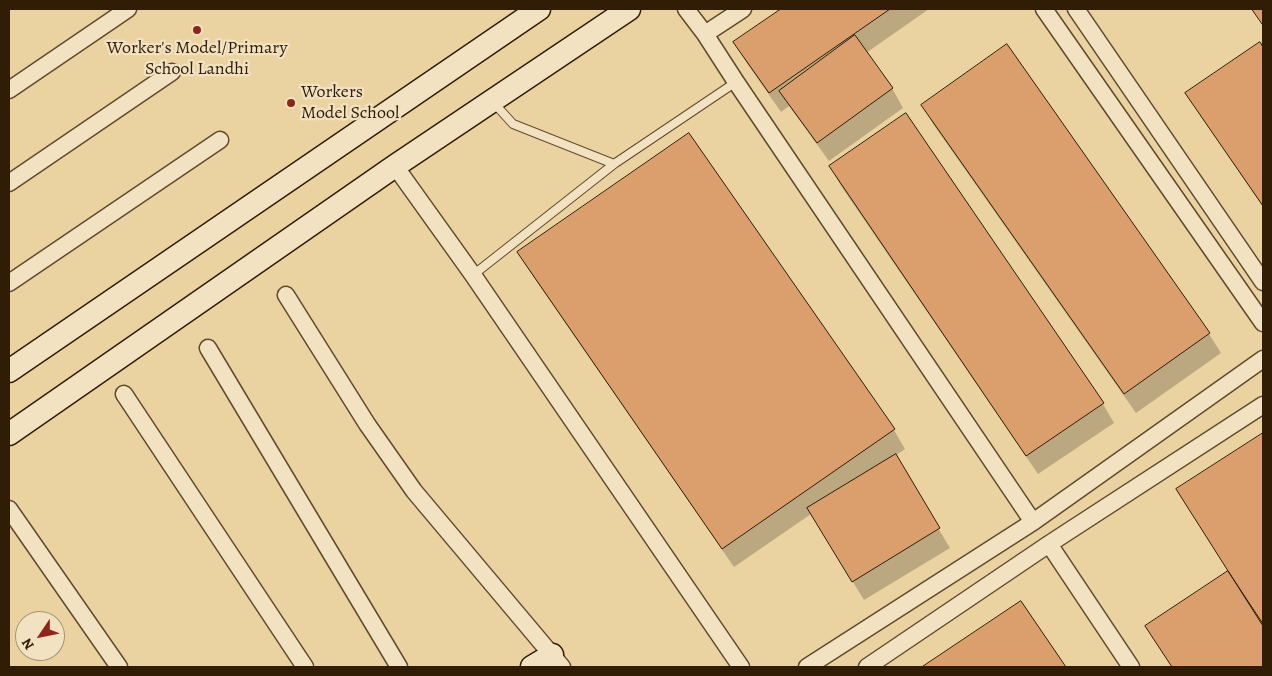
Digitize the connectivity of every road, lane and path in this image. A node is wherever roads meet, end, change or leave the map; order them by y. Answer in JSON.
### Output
{"nodes":[{"id":1,"x":128,"y":9,"type":"edge"},
{"id":2,"x":539,"y":9,"type":"edge"},
{"id":3,"x":628,"y":9,"type":"edge"},
{"id":4,"x":686,"y":9,"type":"edge"},
{"id":5,"x":743,"y":9,"type":"edge"},
{"id":6,"x":1044,"y":9,"type":"edge"},
{"id":7,"x":1076,"y":9,"type":"edge"},
{"id":8,"x":706,"y":34,"type":"junction"},
{"id":9,"x":172,"y":72,"type":"dead end"},
{"id":10,"x":736,"y":82,"type":"junction"},
{"id":11,"x":9,"y":90,"type":"edge"},
{"id":12,"x":492,"y":101,"type":"junction"},
{"id":13,"x":220,"y":140,"type":"dead end"},
{"id":14,"x":614,"y":164,"type":"junction"},
{"id":15,"x":396,"y":166,"type":"junction"},
{"id":16,"x":9,"y":183,"type":"edge"},
{"id":17,"x":473,"y":275,"type":"junction"},
{"id":18,"x":1263,"y":282,"type":"edge"},
{"id":19,"x":9,"y":283,"type":"edge"},
{"id":20,"x":286,"y":294,"type":"dead end"},
{"id":21,"x":1263,"y":323,"type":"edge"},
{"id":22,"x":208,"y":348,"type":"dead end"},
{"id":23,"x":1263,"y":359,"type":"edge"},
{"id":24,"x":9,"y":371,"type":"edge"},
{"id":25,"x":124,"y":394,"type":"dead end"},
{"id":26,"x":1263,"y":404,"type":"edge"},
{"id":27,"x":9,"y":434,"type":"edge"},
{"id":28,"x":9,"y":509,"type":"edge"},
{"id":29,"x":1033,"y":522,"type":"junction"},
{"id":30,"x":1048,"y":544,"type":"junction"},
{"id":31,"x":557,"y":661,"type":"edge"},
{"id":32,"x":119,"y":667,"type":"edge"},
{"id":33,"x":305,"y":667,"type":"edge"},
{"id":34,"x":399,"y":667,"type":"edge"},
{"id":35,"x":532,"y":667,"type":"edge"},
{"id":36,"x":741,"y":667,"type":"edge"},
{"id":37,"x":807,"y":667,"type":"edge"},
{"id":38,"x":867,"y":667,"type":"edge"},
{"id":39,"x":1130,"y":667,"type":"edge"}],
"edges":[{"from":1,"to":11,"type":"street"},
{"from":2,"to":24,"type":"street"},
{"from":3,"to":12,"type":"street"},
{"from":4,"to":8,"type":"street"},
{"from":5,"to":8,"type":"street"},
{"from":6,"to":21,"type":"street"},
{"from":7,"to":18,"type":"street"},
{"from":8,"to":10,"type":"street"},
{"from":9,"to":16,"type":"street"},
{"from":10,"to":14,"type":"lane"},
{"from":10,"to":29,"type":"street"},
{"from":12,"to":14,"type":"lane"},
{"from":12,"to":15,"type":"street"},
{"from":13,"to":19,"type":"street"},
{"from":14,"to":17,"type":"lane"},
{"from":15,"to":17,"type":"street"},
{"from":15,"to":27,"type":"street"},
{"from":17,"to":36,"type":"street"},
{"from":20,"to":31,"type":"street"},
{"from":22,"to":34,"type":"street"},
{"from":23,"to":29,"type":"street"},
{"from":25,"to":33,"type":"street"},
{"from":26,"to":30,"type":"street"},
{"from":28,"to":32,"type":"street"},
{"from":29,"to":37,"type":"street"},
{"from":30,"to":38,"type":"street"},
{"from":30,"to":39,"type":"street"},
{"from":31,"to":35,"type":"street"}]}
